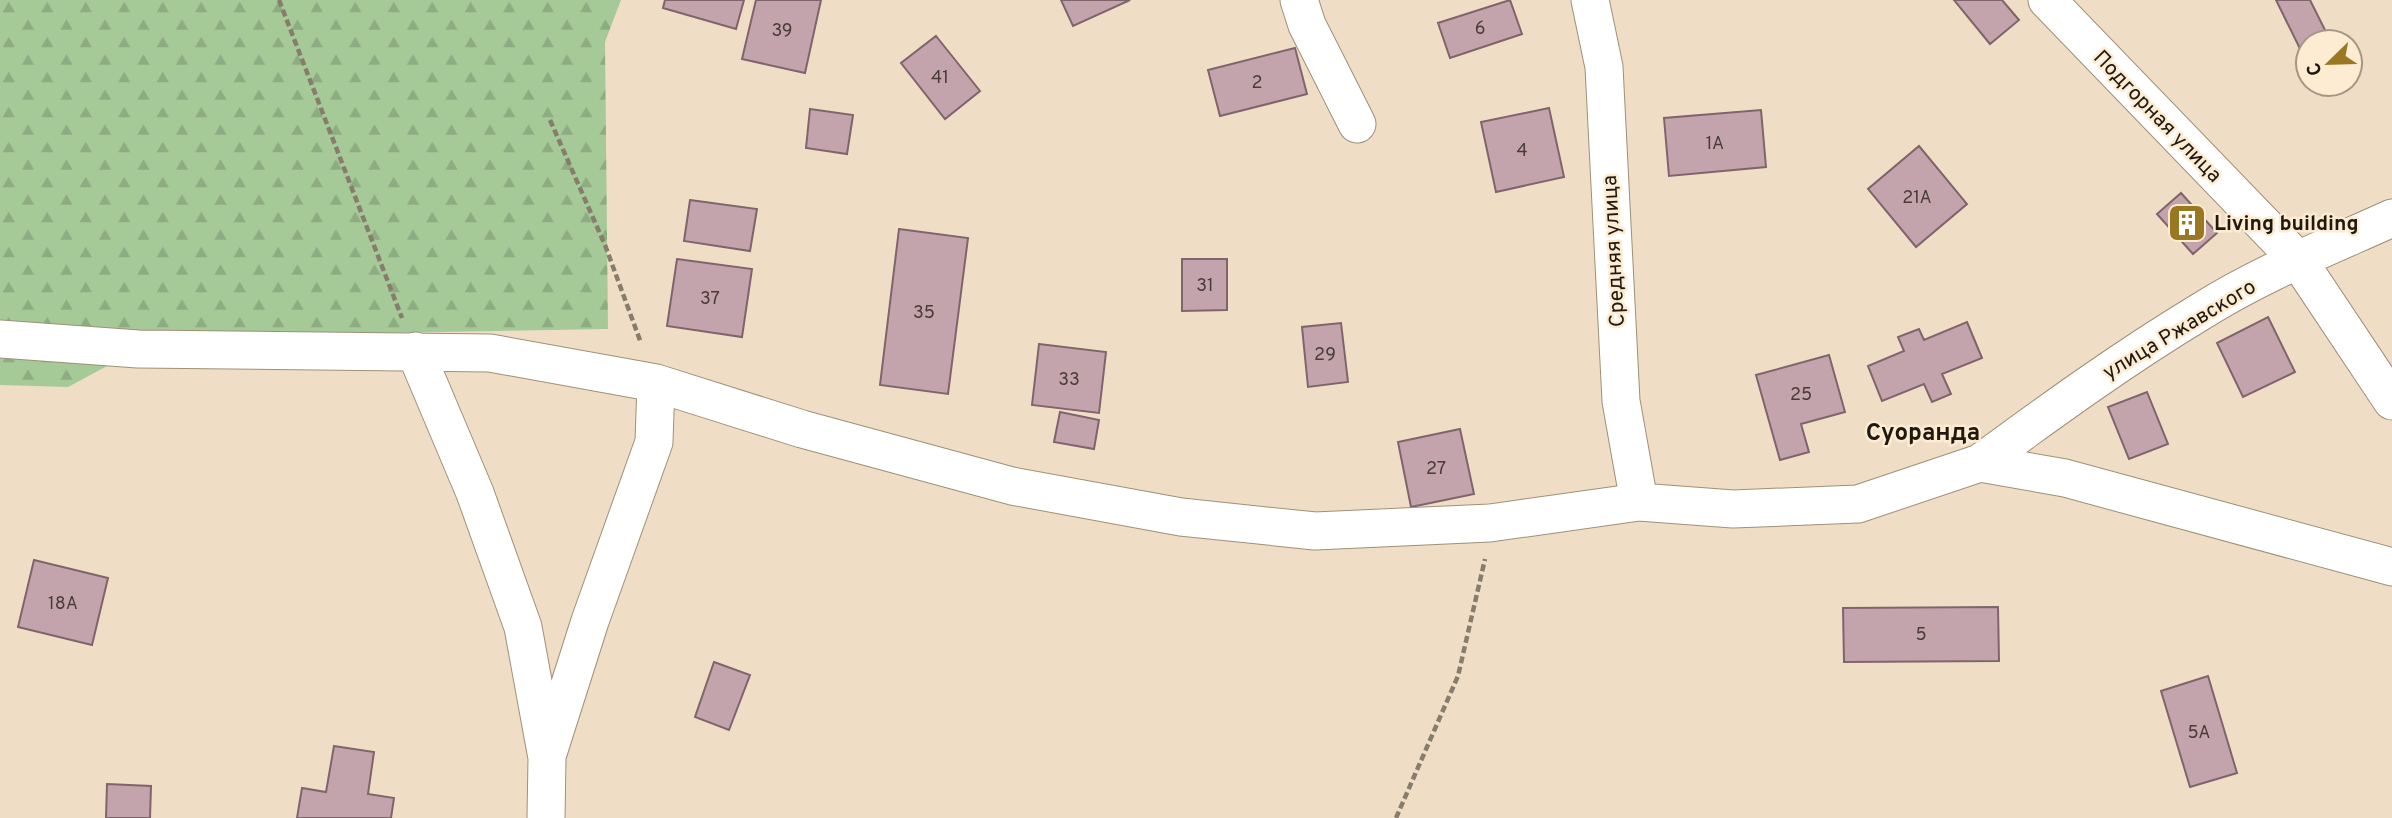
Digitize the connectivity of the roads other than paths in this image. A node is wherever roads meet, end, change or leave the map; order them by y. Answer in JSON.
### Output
{"nodes":[{"id":1,"x":1299,"y":0,"type":"edge"},
{"id":2,"x":1590,"y":0,"type":"edge"},
{"id":3,"x":2047,"y":0,"type":"edge"},
{"id":4,"x":1357,"y":124,"type":"dead end"},
{"id":5,"x":2392,"y":219,"type":"edge"},
{"id":6,"x":2298,"y":260,"type":"junction"},
{"id":7,"x":0,"y":339,"type":"edge"},
{"id":8,"x":415,"y":351,"type":"junction"},
{"id":9,"x":656,"y":383,"type":"junction"},
{"id":10,"x":2392,"y":401,"type":"edge"},
{"id":11,"x":1980,"y":463,"type":"junction"},
{"id":12,"x":1639,"y":502,"type":"junction"},
{"id":13,"x":2392,"y":567,"type":"edge"},
{"id":14,"x":547,"y":758,"type":"junction"},
{"id":15,"x":545,"y":818,"type":"edge"}],
"edges":[{"from":1,"to":4,"type":"street"},
{"from":2,"to":12,"type":"street","name":"Средняя улица"},
{"from":3,"to":6,"type":"street","name":"Подгорная улица"},
{"from":5,"to":6,"type":"street","name":"улица Ржавского"},
{"from":6,"to":10,"type":"street","name":"Подгорная улица"},
{"from":6,"to":11,"type":"street","name":"улица Ржавского"},
{"from":7,"to":8,"type":"street"},
{"from":8,"to":9,"type":"street"},
{"from":8,"to":14,"type":"street"},
{"from":9,"to":12,"type":"street"},
{"from":9,"to":14,"type":"street"},
{"from":11,"to":12,"type":"street"},
{"from":11,"to":13,"type":"street"},
{"from":14,"to":15,"type":"street"}]}
